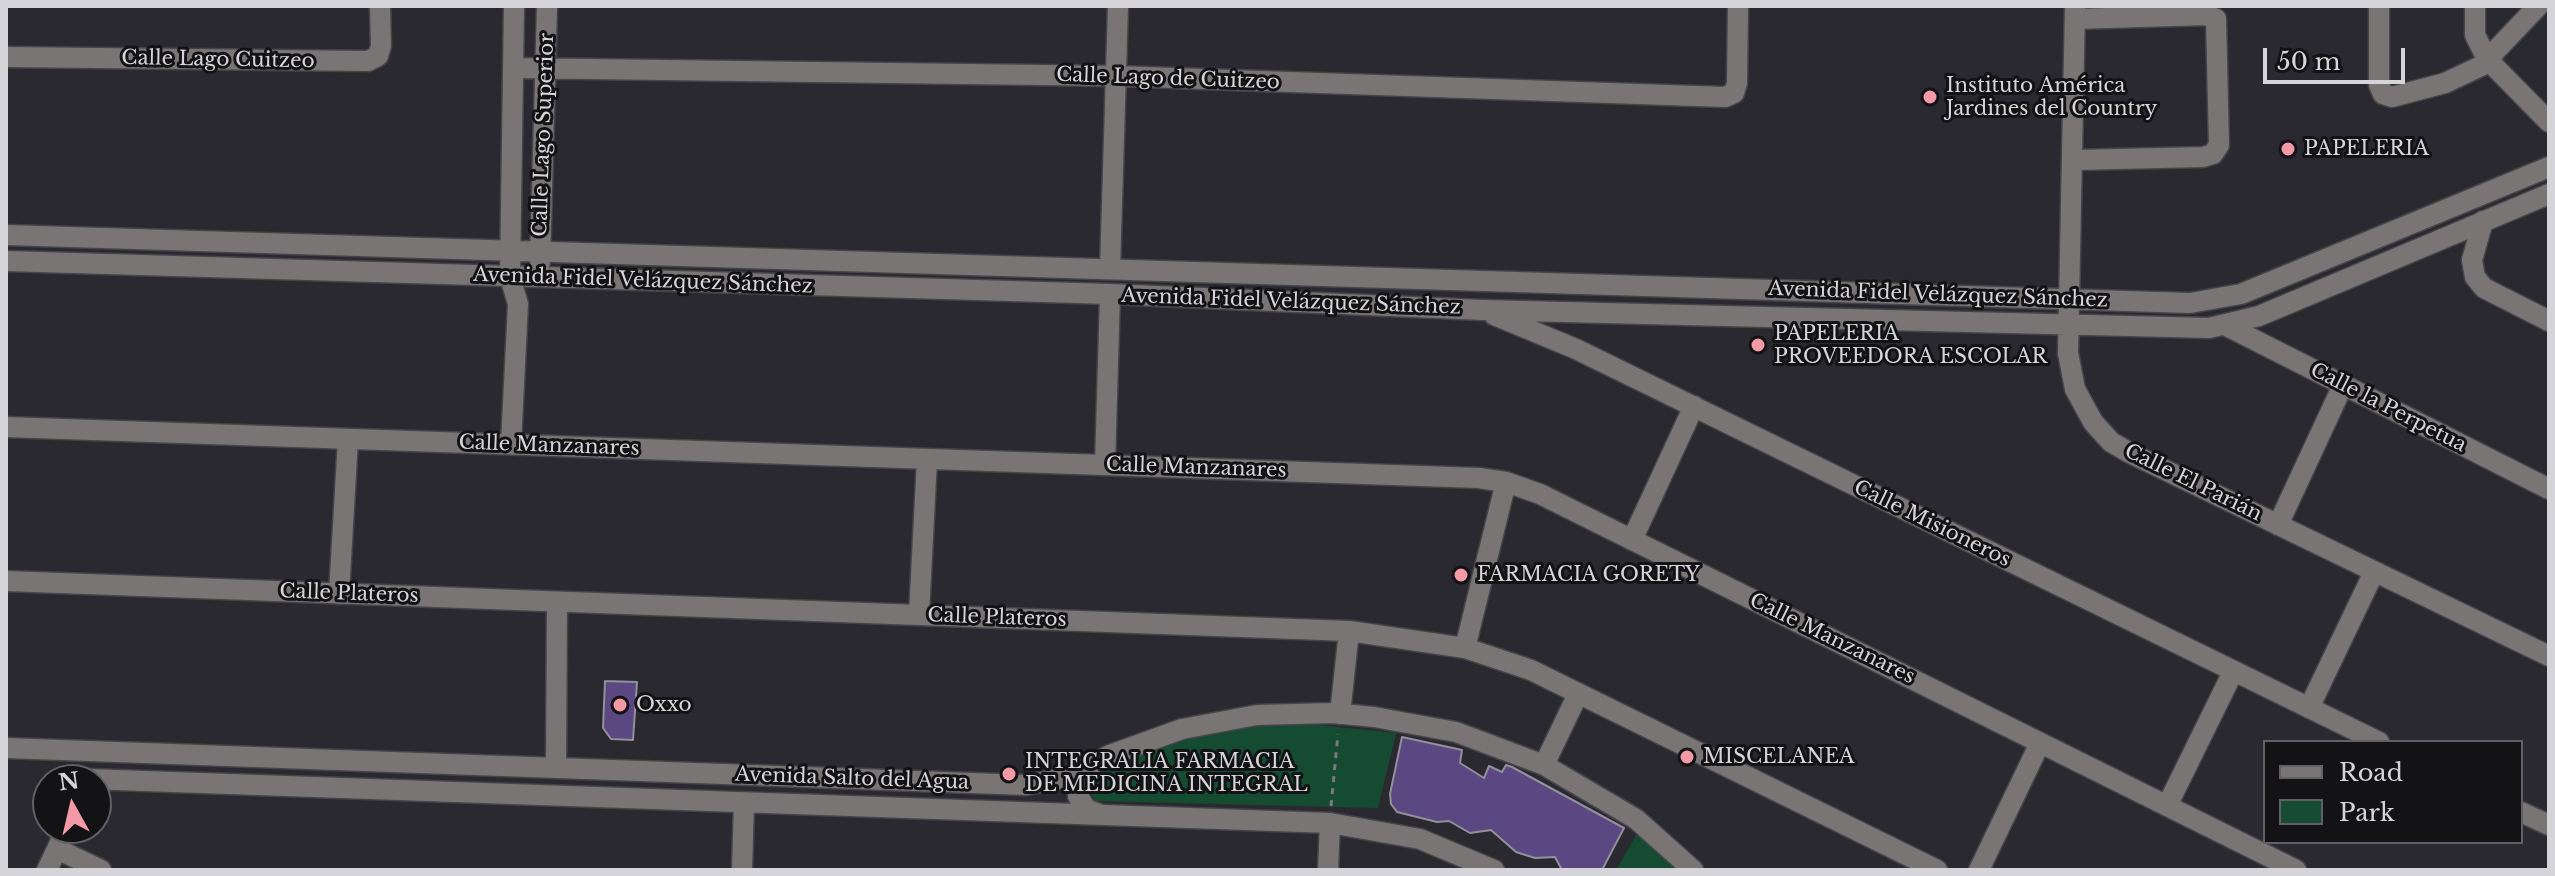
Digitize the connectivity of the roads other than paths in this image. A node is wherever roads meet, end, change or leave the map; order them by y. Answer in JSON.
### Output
{"nodes":[{"id":1,"x":380,"y":6,"type":"edge"},
{"id":2,"x":514,"y":6,"type":"edge"},
{"id":3,"x":547,"y":6,"type":"edge"},
{"id":4,"x":1118,"y":6,"type":"edge"},
{"id":5,"x":1738,"y":6,"type":"edge"},
{"id":6,"x":2379,"y":6,"type":"edge"},
{"id":7,"x":2475,"y":6,"type":"edge"},
{"id":8,"x":2538,"y":6,"type":"edge"},
{"id":9,"x":2075,"y":13,"type":"edge"},
{"id":10,"x":6,"y":57,"type":"edge"},
{"id":11,"x":2487,"y":59,"type":"junction"},
{"id":12,"x":513,"y":68,"type":"junction"},
{"id":13,"x":548,"y":69,"type":"junction"},
{"id":14,"x":1116,"y":76,"type":"junction"},
{"id":15,"x":2549,"y":122,"type":"edge"},
{"id":16,"x":2075,"y":160,"type":"junction"},
{"id":17,"x":2549,"y":167,"type":"edge"},
{"id":18,"x":2549,"y":194,"type":"edge"},
{"id":19,"x":2483,"y":221,"type":"junction"},
{"id":20,"x":6,"y":235,"type":"edge"},
{"id":21,"x":291,"y":243,"type":"junction"},
{"id":22,"x":511,"y":250,"type":"junction"},
{"id":23,"x":541,"y":251,"type":"junction"},
{"id":24,"x":655,"y":255,"type":"junction"},
{"id":25,"x":6,"y":261,"type":"edge"},
{"id":26,"x":1110,"y":269,"type":"junction"},
{"id":27,"x":290,"y":270,"type":"junction"},
{"id":28,"x":1216,"y":273,"type":"junction"},
{"id":29,"x":510,"y":277,"type":"junction"},
{"id":30,"x":539,"y":278,"type":"junction"},
{"id":31,"x":654,"y":281,"type":"junction"},
{"id":32,"x":1110,"y":294,"type":"junction"},
{"id":33,"x":1215,"y":299,"type":"junction"},
{"id":34,"x":2068,"y":299,"type":"junction"},
{"id":35,"x":518,"y":304,"type":"junction"},
{"id":36,"x":1483,"y":310,"type":"junction"},
{"id":37,"x":2549,"y":321,"type":"edge"},
{"id":38,"x":2069,"y":324,"type":"junction"},
{"id":39,"x":2227,"y":326,"type":"junction"},
{"id":40,"x":2343,"y":385,"type":"junction"},
{"id":41,"x":1694,"y":406,"type":"junction"},
{"id":42,"x":6,"y":427,"type":"edge"},
{"id":43,"x":348,"y":439,"type":"junction"},
{"id":44,"x":511,"y":444,"type":"junction"},
{"id":45,"x":927,"y":459,"type":"junction"},
{"id":46,"x":1105,"y":465,"type":"junction"},
{"id":47,"x":1506,"y":482,"type":"junction"},
{"id":48,"x":2549,"y":489,"type":"edge"},
{"id":49,"x":2278,"y":525,"type":"junction"},
{"id":50,"x":1632,"y":540,"type":"junction"},
{"id":51,"x":2374,"y":572,"type":"junction"},
{"id":52,"x":6,"y":581,"type":"edge"},
{"id":53,"x":339,"y":594,"type":"junction"},
{"id":54,"x":557,"y":602,"type":"junction"},
{"id":55,"x":919,"y":615,"type":"junction"},
{"id":56,"x":1349,"y":631,"type":"junction"},
{"id":57,"x":1465,"y":648,"type":"junction"},
{"id":58,"x":2549,"y":656,"type":"edge"},
{"id":59,"x":2233,"y":672,"type":"junction"},
{"id":60,"x":1578,"y":694,"type":"junction"},
{"id":61,"x":2309,"y":708,"type":"junction"},
{"id":62,"x":1340,"y":714,"type":"junction"},
{"id":63,"x":2375,"y":740,"type":"edge"},
{"id":64,"x":2040,"y":743,"type":"junction"},
{"id":65,"x":6,"y":748,"type":"edge"},
{"id":66,"x":74,"y":751,"type":"junction"},
{"id":67,"x":327,"y":760,"type":"junction"},
{"id":68,"x":85,"y":764,"type":"edge"},
{"id":69,"x":1544,"y":765,"type":"junction"},
{"id":70,"x":1087,"y":767,"type":"junction"},
{"id":71,"x":556,"y":768,"type":"junction"},
{"id":72,"x":826,"y":778,"type":"junction"},
{"id":73,"x":112,"y":780,"type":"edge"},
{"id":74,"x":327,"y":788,"type":"junction"},
{"id":75,"x":744,"y":803,"type":"junction"},
{"id":76,"x":825,"y":806,"type":"junction"},
{"id":77,"x":2167,"y":806,"type":"junction"},
{"id":78,"x":2523,"y":813,"type":"edge"},
{"id":79,"x":1108,"y":816,"type":"junction"},
{"id":80,"x":1330,"y":823,"type":"junction"},
{"id":81,"x":2549,"y":825,"type":"edge"},
{"id":82,"x":59,"y":844,"type":"edge"},
{"id":83,"x":57,"y":849,"type":"junction"},
{"id":84,"x":47,"y":870,"type":"edge"},
{"id":85,"x":101,"y":870,"type":"edge"},
{"id":86,"x":742,"y":870,"type":"edge"},
{"id":87,"x":1328,"y":870,"type":"edge"},
{"id":88,"x":1494,"y":870,"type":"edge"},
{"id":89,"x":1693,"y":870,"type":"edge"},
{"id":90,"x":1937,"y":870,"type":"edge"},
{"id":91,"x":1979,"y":870,"type":"edge"},
{"id":92,"x":2296,"y":870,"type":"edge"}],
"edges":[{"from":1,"to":10,"type":"street","name":"Calle Lago Cuitzeo"},
{"from":2,"to":12,"type":"street","name":"Calle Lago Superior"},
{"from":3,"to":13,"type":"street","name":"Calle Lago Superior"},
{"from":4,"to":14,"type":"street"},
{"from":5,"to":14,"type":"street","name":"Calle Lago de Cuitzeo"},
{"from":6,"to":11,"type":"street"},
{"from":7,"to":11,"type":"street"},
{"from":8,"to":11,"type":"street"},
{"from":9,"to":16,"type":"street","name":"Calle El Parián"},
{"from":9,"to":16,"type":"street"},
{"from":11,"to":15,"type":"street"},
{"from":12,"to":13,"type":"street","name":"Calle Lago de Cuitzeo"},
{"from":12,"to":22,"type":"street","name":"Calle Lago Superior"},
{"from":13,"to":14,"type":"street","name":"Calle Lago de Cuitzeo"},
{"from":13,"to":23,"type":"street","name":"Calle Lago Superior"},
{"from":14,"to":26,"type":"street"},
{"from":16,"to":34,"type":"street","name":"Calle El Parián"},
{"from":17,"to":34,"type":"street","name":"Avenida Fidel Velázquez Sánchez"},
{"from":18,"to":19,"type":"street","name":"Avenida Fidel Velázquez Sánchez"},
{"from":19,"to":37,"type":"street"},
{"from":19,"to":39,"type":"street","name":"Avenida Fidel Velázquez Sánchez"},
{"from":20,"to":21,"type":"street","name":"Avenida Fidel Velázquez Sánchez"},
{"from":21,"to":22,"type":"street","name":"Avenida Fidel Velázquez Sánchez"},
{"from":21,"to":27,"type":"street"},
{"from":22,"to":23,"type":"street","name":"Avenida Fidel Velázquez Sánchez"},
{"from":22,"to":29,"type":"street","name":"Calle Lago Superior"},
{"from":23,"to":24,"type":"street","name":"Avenida Fidel Velázquez Sánchez"},
{"from":23,"to":30,"type":"street","name":"Calle Lago Superior"},
{"from":24,"to":26,"type":"street","name":"Avenida Fidel Velázquez Sánchez"},
{"from":24,"to":31,"type":"street"},
{"from":25,"to":27,"type":"street","name":"Avenida Fidel Velázquez Sánchez"},
{"from":26,"to":28,"type":"street","name":"Avenida Fidel Velázquez Sánchez"},
{"from":27,"to":29,"type":"street","name":"Avenida Fidel Velázquez Sánchez"},
{"from":28,"to":33,"type":"street"},
{"from":28,"to":34,"type":"street","name":"Avenida Fidel Velázquez Sánchez"},
{"from":29,"to":30,"type":"street","name":"Avenida Fidel Velázquez Sánchez"},
{"from":29,"to":35,"type":"street","name":"Calle Lago Superior"},
{"from":30,"to":31,"type":"street","name":"Avenida Fidel Velázquez Sánchez"},
{"from":30,"to":35,"type":"street"},
{"from":31,"to":32,"type":"street","name":"Avenida Fidel Velázquez Sánchez"},
{"from":32,"to":33,"type":"street","name":"Avenida Fidel Velázquez Sánchez"},
{"from":32,"to":46,"type":"street"},
{"from":33,"to":36,"type":"street","name":"Avenida Fidel Velázquez Sánchez"},
{"from":34,"to":38,"type":"street","name":"Calle El Parián"},
{"from":35,"to":44,"type":"street","name":"Calle Lago Superior"},
{"from":36,"to":38,"type":"street","name":"Avenida Fidel Velázquez Sánchez"},
{"from":36,"to":41,"type":"street","name":"Calle Misioneros"},
{"from":38,"to":39,"type":"street","name":"Avenida Fidel Velázquez Sánchez"},
{"from":38,"to":49,"type":"street","name":"Calle El Parián"},
{"from":39,"to":40,"type":"street","name":"Calle la Perpetua"},
{"from":40,"to":48,"type":"street","name":"Calle la Perpetua"},
{"from":40,"to":49,"type":"street"},
{"from":41,"to":50,"type":"street"},
{"from":41,"to":59,"type":"street","name":"Calle Misioneros"},
{"from":42,"to":43,"type":"street","name":"Calle Manzanares"},
{"from":43,"to":44,"type":"street","name":"Calle Manzanares"},
{"from":43,"to":53,"type":"street"},
{"from":44,"to":45,"type":"street","name":"Calle Manzanares"},
{"from":45,"to":46,"type":"street","name":"Calle Manzanares"},
{"from":45,"to":55,"type":"street"},
{"from":46,"to":47,"type":"street","name":"Calle Manzanares"},
{"from":47,"to":50,"type":"street","name":"Calle Manzanares"},
{"from":47,"to":57,"type":"street"},
{"from":49,"to":51,"type":"street","name":"Calle El Parián"},
{"from":50,"to":64,"type":"street","name":"Calle Manzanares"},
{"from":51,"to":58,"type":"street","name":"Calle El Parián"},
{"from":51,"to":61,"type":"street"},
{"from":52,"to":53,"type":"street","name":"Calle Plateros"},
{"from":53,"to":54,"type":"street","name":"Calle Plateros"},
{"from":54,"to":55,"type":"street","name":"Calle Plateros"},
{"from":54,"to":71,"type":"street"},
{"from":55,"to":56,"type":"street","name":"Calle Plateros"},
{"from":56,"to":57,"type":"street","name":"Calle Plateros"},
{"from":56,"to":62,"type":"street"},
{"from":57,"to":60,"type":"street","name":"Calle Plateros"},
{"from":59,"to":61,"type":"street","name":"Calle Misioneros"},
{"from":59,"to":77,"type":"street"},
{"from":60,"to":69,"type":"street"},
{"from":60,"to":90,"type":"street","name":"Calle Plateros"},
{"from":61,"to":63,"type":"street","name":"Calle Misioneros"},
{"from":62,"to":69,"type":"street","name":"Avenida Salto del Agua"},
{"from":62,"to":70,"type":"street","name":"Avenida Salto del Agua"},
{"from":64,"to":77,"type":"street","name":"Calle Manzanares"},
{"from":64,"to":91,"type":"street"},
{"from":65,"to":66,"type":"street","name":"Avenida Salto del Agua"},
{"from":66,"to":67,"type":"street","name":"Avenida Salto del Agua"},
{"from":66,"to":68,"type":"street"},
{"from":67,"to":71,"type":"street","name":"Avenida Salto del Agua"},
{"from":67,"to":74,"type":"street"},
{"from":69,"to":89,"type":"street","name":"Avenida Salto del Agua"},
{"from":70,"to":72,"type":"street","name":"Avenida Salto del Agua"},
{"from":70,"to":79,"type":"street"},
{"from":71,"to":72,"type":"street","name":"Avenida Salto del Agua"},
{"from":72,"to":76,"type":"street"},
{"from":73,"to":74,"type":"street","name":"Avenida Salto del Agua"},
{"from":74,"to":75,"type":"street","name":"Avenida Salto del Agua"},
{"from":75,"to":76,"type":"street","name":"Avenida Salto del Agua"},
{"from":75,"to":86,"type":"street"},
{"from":76,"to":79,"type":"street","name":"Avenida Salto del Agua"},
{"from":77,"to":92,"type":"street","name":"Calle Manzanares"},
{"from":78,"to":81,"type":"street"},
{"from":79,"to":80,"type":"street","name":"Avenida Salto del Agua"},
{"from":80,"to":87,"type":"street"},
{"from":80,"to":88,"type":"street","name":"Avenida Salto del Agua"},
{"from":82,"to":83,"type":"street"},
{"from":83,"to":84,"type":"street"},
{"from":83,"to":85,"type":"street"}]}
